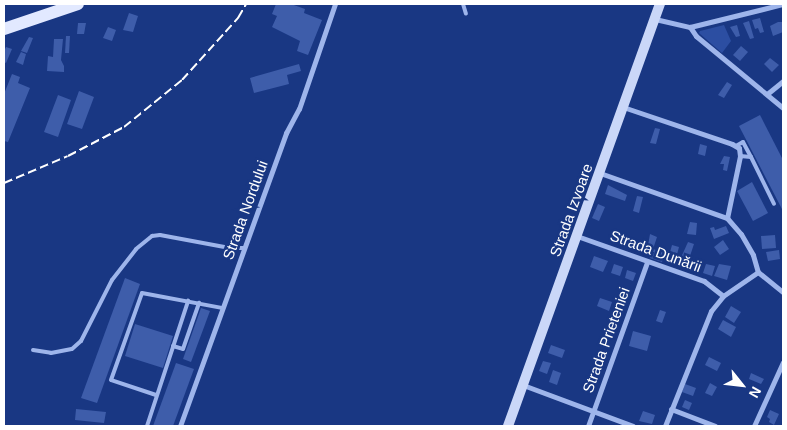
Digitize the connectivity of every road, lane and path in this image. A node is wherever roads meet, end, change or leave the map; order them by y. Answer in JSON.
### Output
{"nodes":[{"id":1,"x":78,"y":4,"type":"edge"},
{"id":2,"x":335,"y":4,"type":"edge"},
{"id":3,"x":463,"y":4,"type":"edge"},
{"id":4,"x":660,"y":4,"type":"edge"},
{"id":5,"x":783,"y":4,"type":"edge"},
{"id":6,"x":466,"y":14,"type":"dead end"},
{"id":7,"x":655,"y":19,"type":"junction"},
{"id":8,"x":690,"y":27,"type":"junction"},
{"id":9,"x":4,"y":28,"type":"edge"},
{"id":10,"x":783,"y":81,"type":"edge"},
{"id":11,"x":767,"y":94,"type":"junction"},
{"id":12,"x":623,"y":107,"type":"junction"},
{"id":13,"x":783,"y":108,"type":"edge"},
{"id":14,"x":736,"y":146,"type":"junction"},
{"id":15,"x":740,"y":156,"type":"junction"},
{"id":16,"x":751,"y":157,"type":"junction"},
{"id":17,"x":600,"y":174,"type":"junction"},
{"id":18,"x":774,"y":204,"type":"dead end"},
{"id":19,"x":726,"y":218,"type":"junction"},
{"id":20,"x":577,"y":236,"type":"junction"},
{"id":21,"x":244,"y":248,"type":"junction"},
{"id":22,"x":648,"y":262,"type":"junction"},
{"id":23,"x":758,"y":272,"type":"junction"},
{"id":24,"x":783,"y":292,"type":"edge"},
{"id":25,"x":723,"y":296,"type":"junction"},
{"id":26,"x":188,"y":301,"type":"junction"},
{"id":27,"x":199,"y":303,"type":"junction"},
{"id":28,"x":222,"y":308,"type":"junction"},
{"id":29,"x":173,"y":346,"type":"junction"},
{"id":30,"x":34,"y":350,"type":"dead end"},
{"id":31,"x":783,"y":362,"type":"edge"},
{"id":32,"x":777,"y":374,"type":"junction"},
{"id":33,"x":783,"y":377,"type":"edge"},
{"id":34,"x":523,"y":385,"type":"junction"},
{"id":35,"x":156,"y":395,"type":"junction"},
{"id":36,"x":671,"y":409,"type":"junction"},
{"id":37,"x":593,"y":412,"type":"junction"},
{"id":38,"x":147,"y":426,"type":"edge"},
{"id":39,"x":180,"y":426,"type":"edge"},
{"id":40,"x":508,"y":426,"type":"edge"},
{"id":41,"x":588,"y":426,"type":"edge"},
{"id":42,"x":633,"y":426,"type":"edge"},
{"id":43,"x":665,"y":426,"type":"edge"},
{"id":44,"x":715,"y":426,"type":"edge"},
{"id":45,"x":754,"y":426,"type":"edge"}],
"edges":[{"from":1,"to":9,"type":"main road"},
{"from":2,"to":21,"type":"street","name":"Strada Nordului"},
{"from":3,"to":6,"type":"lane"},
{"from":4,"to":7,"type":"main road","name":"Strada Izvoare"},
{"from":5,"to":8,"type":"street"},
{"from":7,"to":8,"type":"street"},
{"from":7,"to":12,"type":"main road","name":"Strada Izvoare"},
{"from":8,"to":11,"type":"street"},
{"from":10,"to":11,"type":"street"},
{"from":11,"to":13,"type":"street"},
{"from":12,"to":14,"type":"street"},
{"from":12,"to":17,"type":"main road","name":"Strada Izvoare"},
{"from":14,"to":15,"type":"street"},
{"from":14,"to":16,"type":"lane"},
{"from":15,"to":16,"type":"lane"},
{"from":15,"to":19,"type":"street"},
{"from":16,"to":18,"type":"lane"},
{"from":17,"to":19,"type":"street"},
{"from":17,"to":20,"type":"main road","name":"Strada Izvoare"},
{"from":19,"to":23,"type":"street"},
{"from":20,"to":22,"type":"street","name":"Strada Dunării"},
{"from":20,"to":34,"type":"main road","name":"Strada Izvoare"},
{"from":21,"to":28,"type":"street","name":"Strada Nordului"},
{"from":21,"to":30,"type":"lane"},
{"from":22,"to":25,"type":"street","name":"Strada Dunării"},
{"from":22,"to":37,"type":"street","name":"Strada Prieteniei"},
{"from":23,"to":24,"type":"street"},
{"from":23,"to":25,"type":"street"},
{"from":25,"to":36,"type":"street"},
{"from":26,"to":27,"type":"lane"},
{"from":26,"to":29,"type":"lane"},
{"from":26,"to":35,"type":"lane"},
{"from":27,"to":28,"type":"lane"},
{"from":27,"to":29,"type":"lane"},
{"from":28,"to":39,"type":"street","name":"Strada Nordului"},
{"from":29,"to":35,"type":"lane"},
{"from":31,"to":32,"type":"street"},
{"from":32,"to":33,"type":"street"},
{"from":32,"to":45,"type":"street"},
{"from":34,"to":37,"type":"street"},
{"from":34,"to":40,"type":"main road","name":"Strada Izvoare"},
{"from":35,"to":38,"type":"lane"},
{"from":36,"to":43,"type":"street"},
{"from":36,"to":44,"type":"street"},
{"from":37,"to":41,"type":"street","name":"Strada Prieteniei"},
{"from":37,"to":42,"type":"street"}]}
